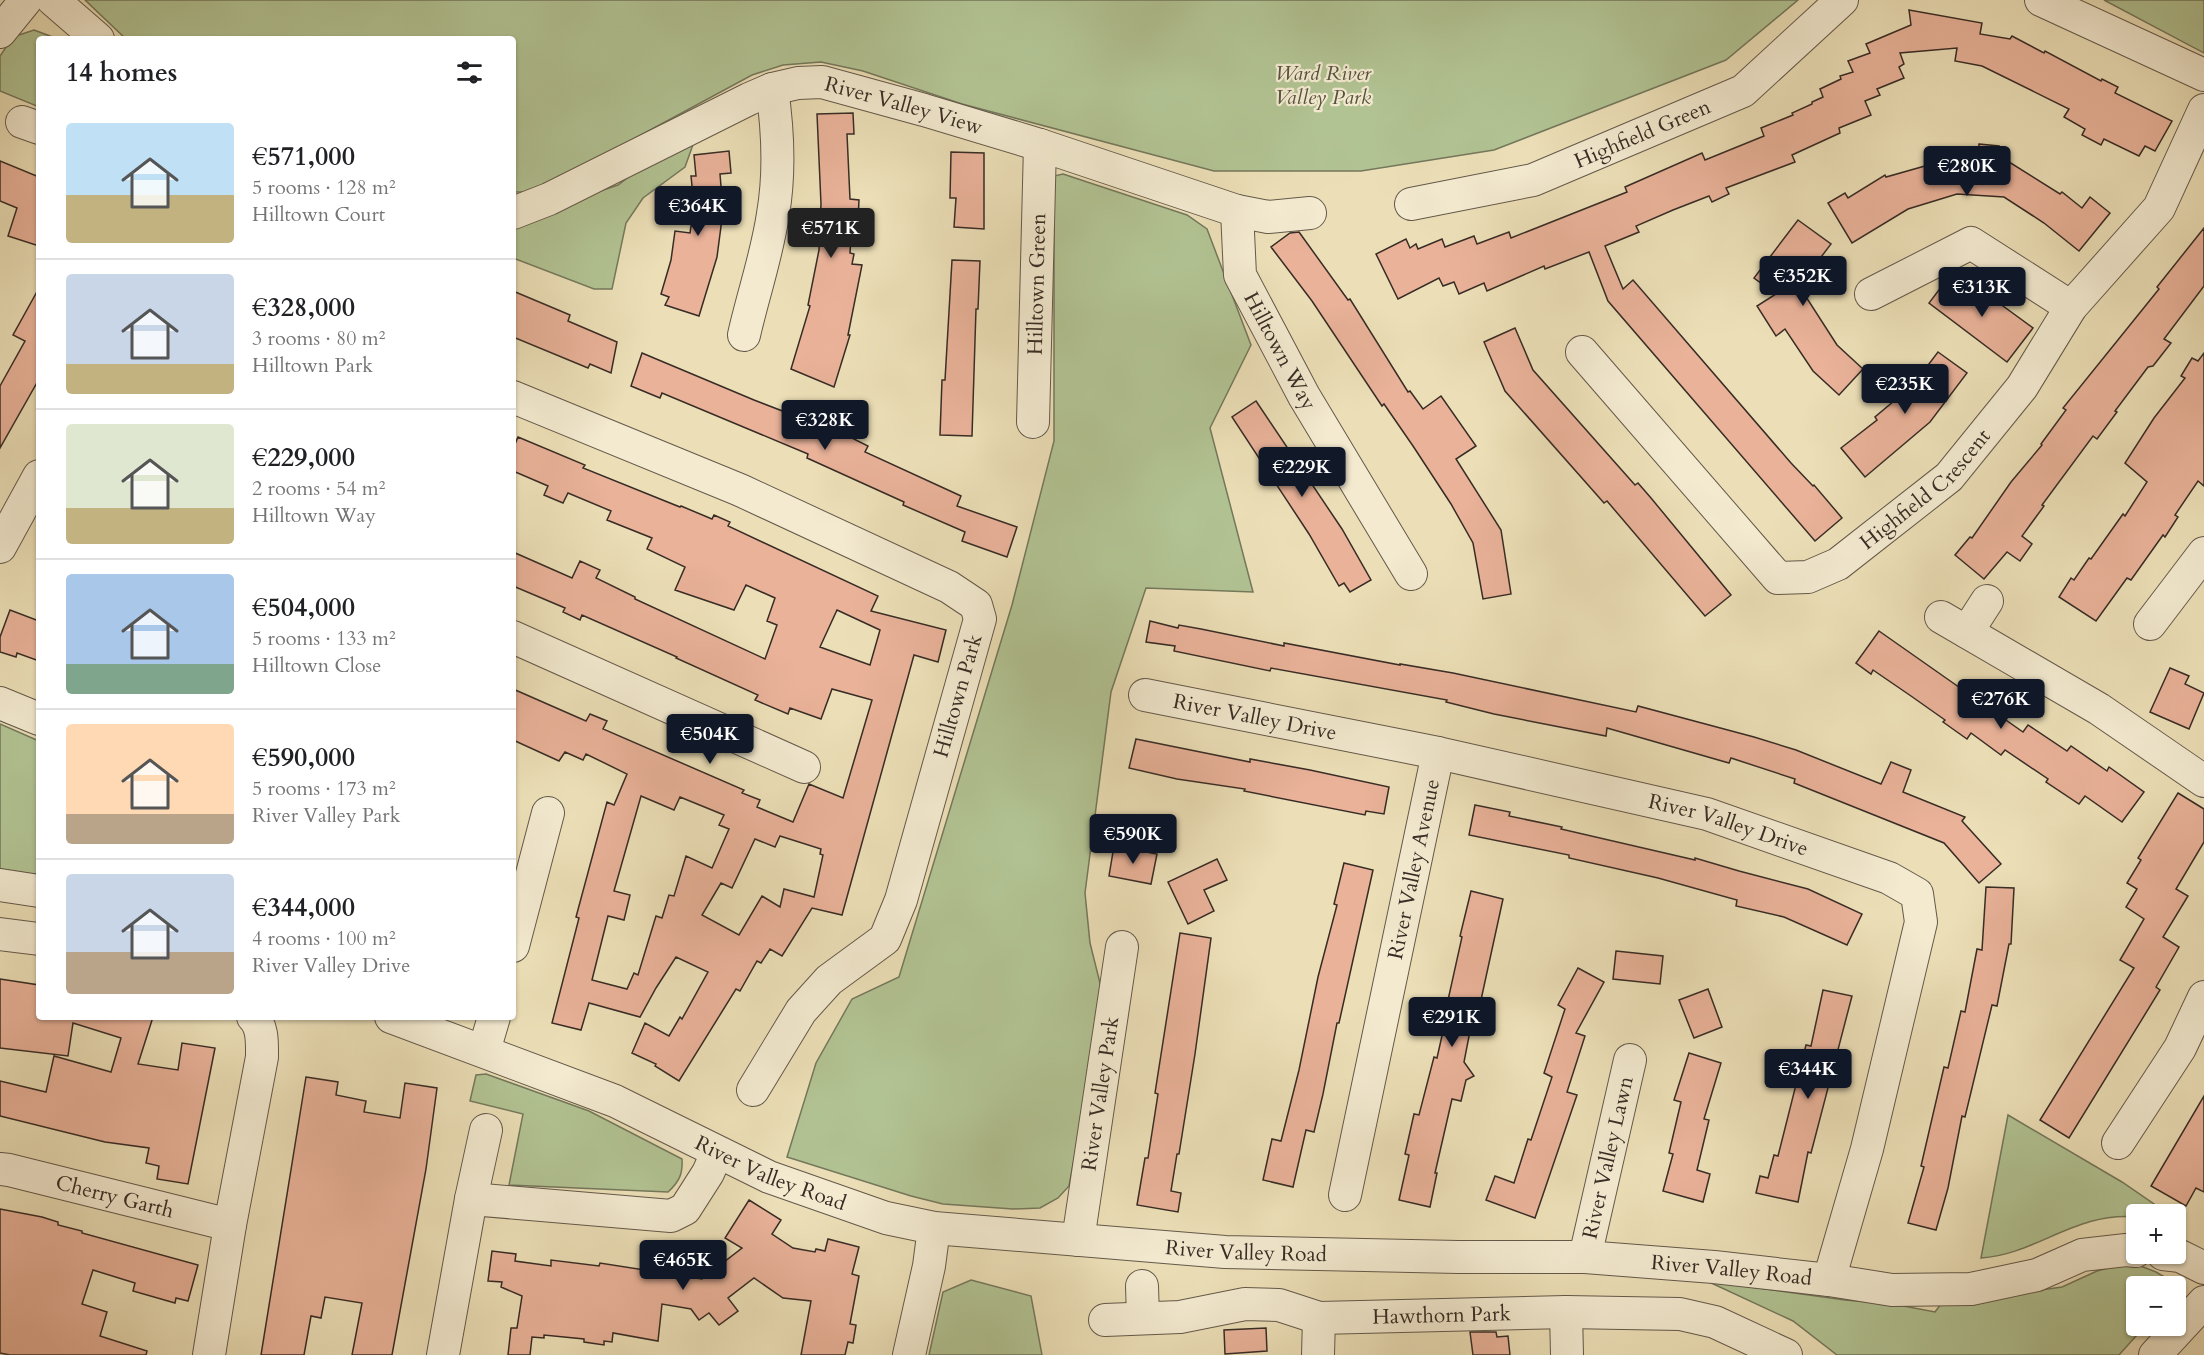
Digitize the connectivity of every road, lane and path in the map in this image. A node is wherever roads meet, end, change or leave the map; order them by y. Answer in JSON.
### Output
{"nodes":[{"id":1,"x":26,"y":0,"type":"edge"},
{"id":2,"x":53,"y":0,"type":"edge"},
{"id":3,"x":1842,"y":0,"type":"edge"},
{"id":4,"x":2041,"y":0,"type":"edge"},
{"id":5,"x":0,"y":32,"type":"edge"},
{"id":6,"x":95,"y":36,"type":"edge"},
{"id":7,"x":2204,"y":75,"type":"edge"},
{"id":8,"x":772,"y":89,"type":"junction"},
{"id":9,"x":2204,"y":110,"type":"edge"},
{"id":10,"x":1040,"y":145,"type":"junction"},
{"id":11,"x":1411,"y":204,"type":"dead end"},
{"id":12,"x":1237,"y":211,"type":"junction"},
{"id":13,"x":516,"y":212,"type":"edge"},
{"id":14,"x":1310,"y":213,"type":"dead end"},
{"id":15,"x":1871,"y":294,"type":"dead end"},
{"id":16,"x":2072,"y":307,"type":"junction"},
{"id":17,"x":744,"y":335,"type":"dead end"},
{"id":18,"x":1582,"y":352,"type":"dead end"},
{"id":19,"x":516,"y":398,"type":"edge"},
{"id":20,"x":1033,"y":422,"type":"dead end"},
{"id":21,"x":36,"y":481,"type":"edge"},
{"id":22,"x":0,"y":547,"type":"edge"},
{"id":23,"x":2204,"y":553,"type":"edge"},
{"id":24,"x":1411,"y":574,"type":"dead end"},
{"id":25,"x":1987,"y":601,"type":"dead end"},
{"id":26,"x":2150,"y":624,"type":"dead end"},
{"id":27,"x":516,"y":638,"type":"edge"},
{"id":28,"x":1145,"y":694,"type":"dead end"},
{"id":29,"x":0,"y":703,"type":"edge"},
{"id":30,"x":36,"y":718,"type":"edge"},
{"id":31,"x":1438,"y":753,"type":"junction"},
{"id":32,"x":804,"y":767,"type":"dead end"},
{"id":33,"x":2204,"y":782,"type":"edge"},
{"id":34,"x":548,"y":813,"type":"dead end"},
{"id":35,"x":0,"y":885,"type":"edge"},
{"id":36,"x":36,"y":891,"type":"edge"},
{"id":37,"x":0,"y":934,"type":"edge"},
{"id":38,"x":516,"y":935,"type":"edge"},
{"id":39,"x":36,"y":939,"type":"edge"},
{"id":40,"x":1122,"y":947,"type":"dead end"},
{"id":41,"x":2204,"y":997,"type":"edge"},
{"id":42,"x":255,"y":1020,"type":"edge"},
{"id":43,"x":399,"y":1020,"type":"edge"},
{"id":44,"x":493,"y":1020,"type":"edge"},
{"id":45,"x":484,"y":1051,"type":"junction"},
{"id":46,"x":1630,"y":1060,"type":"dead end"},
{"id":47,"x":753,"y":1090,"type":"dead end"},
{"id":48,"x":486,"y":1130,"type":"dead end"},
{"id":49,"x":2118,"y":1143,"type":"dead end"},
{"id":50,"x":717,"y":1153,"type":"junction"},
{"id":51,"x":0,"y":1169,"type":"edge"},
{"id":52,"x":1345,"y":1195,"type":"dead end"},
{"id":53,"x":471,"y":1199,"type":"junction"},
{"id":54,"x":230,"y":1225,"type":"junction"},
{"id":55,"x":934,"y":1228,"type":"junction"},
{"id":56,"x":1078,"y":1240,"type":"junction"},
{"id":57,"x":2126,"y":1250,"type":"edge"},
{"id":58,"x":1585,"y":1257,"type":"junction"},
{"id":59,"x":2186,"y":1259,"type":"edge"},
{"id":60,"x":2204,"y":1268,"type":"edge"},
{"id":61,"x":1829,"y":1280,"type":"junction"},
{"id":62,"x":1142,"y":1286,"type":"dead end"},
{"id":63,"x":2204,"y":1302,"type":"edge"},
{"id":64,"x":1566,"y":1312,"type":"junction"},
{"id":65,"x":1143,"y":1317,"type":"junction"},
{"id":66,"x":1319,"y":1318,"type":"junction"},
{"id":67,"x":1105,"y":1320,"type":"dead end"},
{"id":68,"x":209,"y":1355,"type":"edge"},
{"id":69,"x":443,"y":1355,"type":"edge"},
{"id":70,"x":909,"y":1355,"type":"edge"},
{"id":71,"x":1318,"y":1355,"type":"edge"},
{"id":72,"x":1567,"y":1355,"type":"edge"},
{"id":73,"x":1786,"y":1355,"type":"edge"},
{"id":74,"x":2155,"y":1355,"type":"edge"}],
"edges":[{"from":1,"to":5,"type":"street"},
{"from":2,"to":6,"type":"street"},
{"from":3,"to":11,"type":"street","name":"Highfield Green"},
{"from":4,"to":7,"type":"street"},
{"from":8,"to":10,"type":"street","name":"River Valley View"},
{"from":8,"to":13,"type":"street","name":"River Valley View"},
{"from":8,"to":17,"type":"street"},
{"from":9,"to":16,"type":"street","name":"Highfield Crescent"},
{"from":10,"to":12,"type":"street","name":"River Valley View"},
{"from":10,"to":20,"type":"street","name":"Hilltown Green"},
{"from":12,"to":14,"type":"street","name":"River Valley View"},
{"from":12,"to":24,"type":"street","name":"Hilltown Way"},
{"from":15,"to":16,"type":"street"},
{"from":16,"to":18,"type":"street","name":"Highfield Crescent"},
{"from":19,"to":47,"type":"street","name":"Hilltown Park"},
{"from":21,"to":22,"type":"street"},
{"from":23,"to":26,"type":"street"},
{"from":25,"to":33,"type":"street"},
{"from":27,"to":32,"type":"street"},
{"from":28,"to":31,"type":"street","name":"River Valley Drive"},
{"from":29,"to":30,"type":"street"},
{"from":31,"to":52,"type":"street","name":"River Valley Avenue"},
{"from":31,"to":61,"type":"street","name":"River Valley Drive"},
{"from":34,"to":38,"type":"street"},
{"from":35,"to":36,"type":"street"},
{"from":37,"to":39,"type":"street"},
{"from":40,"to":56,"type":"street","name":"River Valley Park"},
{"from":41,"to":49,"type":"street"},
{"from":42,"to":54,"type":"street"},
{"from":43,"to":45,"type":"street","name":"River Valley Road"},
{"from":44,"to":45,"type":"street"},
{"from":45,"to":50,"type":"street","name":"River Valley Road"},
{"from":46,"to":58,"type":"street","name":"River Valley Lawn"},
{"from":48,"to":53,"type":"street"},
{"from":50,"to":53,"type":"street"},
{"from":50,"to":55,"type":"street","name":"River Valley Road"},
{"from":51,"to":54,"type":"street","name":"Cherry Garth"},
{"from":53,"to":69,"type":"street"},
{"from":54,"to":68,"type":"street"},
{"from":55,"to":56,"type":"street","name":"River Valley Road"},
{"from":55,"to":70,"type":"street"},
{"from":56,"to":58,"type":"street","name":"River Valley Road"},
{"from":57,"to":61,"type":"street","name":"River Valley Road"},
{"from":58,"to":61,"type":"street","name":"River Valley Road"},
{"from":59,"to":60,"type":"street"},
{"from":62,"to":65,"type":"street"},
{"from":63,"to":74,"type":"street"},
{"from":64,"to":66,"type":"street","name":"Hawthorn Park"},
{"from":64,"to":72,"type":"street"},
{"from":64,"to":73,"type":"street","name":"Hawthorn Park"},
{"from":65,"to":66,"type":"street","name":"Hawthorn Park"},
{"from":65,"to":67,"type":"street","name":"Hawthorn Park"},
{"from":66,"to":71,"type":"street"}]}
